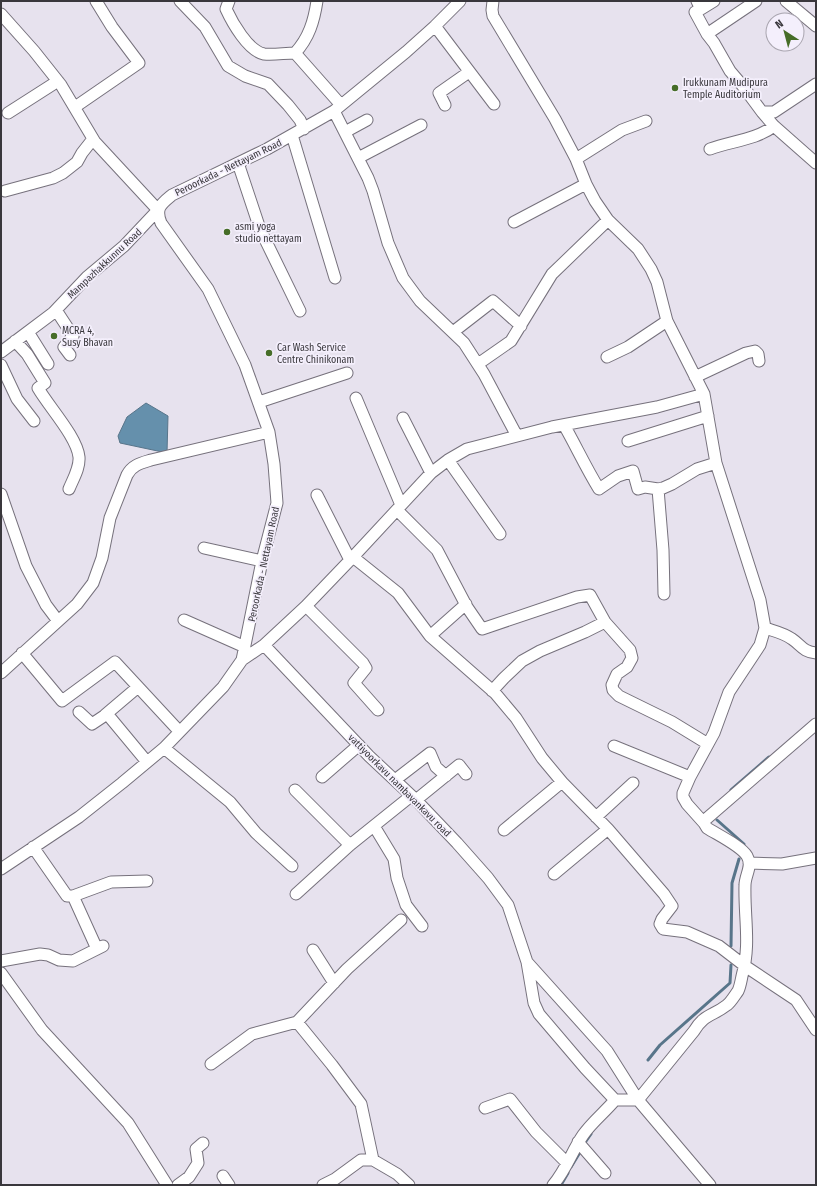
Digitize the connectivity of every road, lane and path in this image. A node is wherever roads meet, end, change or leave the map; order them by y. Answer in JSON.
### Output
{"nodes":[{"id":1,"x":96,"y":1,"type":"edge"},
{"id":2,"x":180,"y":1,"type":"edge"},
{"id":3,"x":229,"y":1,"type":"edge"},
{"id":4,"x":317,"y":1,"type":"edge"},
{"id":5,"x":460,"y":1,"type":"edge"},
{"id":6,"x":493,"y":1,"type":"edge"},
{"id":7,"x":714,"y":1,"type":"edge"},
{"id":8,"x":756,"y":1,"type":"edge"},
{"id":9,"x":786,"y":1,"type":"edge"},
{"id":10,"x":699,"y":5,"type":"edge"},
{"id":11,"x":1,"y":14,"type":"edge"},
{"id":12,"x":435,"y":26,"type":"junction"},
{"id":13,"x":816,"y":26,"type":"edge"},
{"id":14,"x":706,"y":34,"type":"junction"},
{"id":15,"x":295,"y":53,"type":"junction"},
{"id":16,"x":469,"y":72,"type":"junction"},
{"id":17,"x":58,"y":81,"type":"junction"},
{"id":18,"x":816,"y":84,"type":"edge"},
{"id":19,"x":494,"y":104,"type":"dead end"},
{"id":20,"x":445,"y":105,"type":"dead end"},
{"id":21,"x":75,"y":107,"type":"junction"},
{"id":22,"x":337,"y":108,"type":"junction"},
{"id":23,"x":762,"y":112,"type":"junction"},
{"id":24,"x":8,"y":113,"type":"dead end"},
{"id":25,"x":367,"y":120,"type":"dead end"},
{"id":26,"x":646,"y":121,"type":"dead end"},
{"id":27,"x":420,"y":125,"type":"dead end"},
{"id":28,"x":774,"y":126,"type":"junction"},
{"id":29,"x":304,"y":129,"type":"junction"},
{"id":30,"x":345,"y":132,"type":"junction"},
{"id":31,"x":292,"y":135,"type":"junction"},
{"id":32,"x":94,"y":139,"type":"junction"},
{"id":33,"x":710,"y":149,"type":"dead end"},
{"id":34,"x":358,"y":158,"type":"junction"},
{"id":35,"x":576,"y":159,"type":"junction"},
{"id":36,"x":238,"y":163,"type":"junction"},
{"id":37,"x":816,"y":163,"type":"edge"},
{"id":38,"x":586,"y":184,"type":"junction"},
{"id":39,"x":5,"y":191,"type":"dead end"},
{"id":40,"x":158,"y":210,"type":"junction"},
{"id":41,"x":608,"y":220,"type":"junction"},
{"id":42,"x":514,"y":222,"type":"dead end"},
{"id":43,"x":335,"y":278,"type":"dead end"},
{"id":44,"x":56,"y":310,"type":"junction"},
{"id":45,"x":300,"y":311,"type":"dead end"},
{"id":46,"x":668,"y":321,"type":"junction"},
{"id":47,"x":521,"y":326,"type":"junction"},
{"id":48,"x":28,"y":332,"type":"junction"},
{"id":49,"x":453,"y":332,"type":"junction"},
{"id":50,"x":15,"y":341,"type":"junction"},
{"id":51,"x":1,"y":352,"type":"edge"},
{"id":52,"x":70,"y":355,"type":"dead end"},
{"id":53,"x":607,"y":358,"type":"dead end"},
{"id":54,"x":759,"y":361,"type":"dead end"},
{"id":55,"x":48,"y":364,"type":"dead end"},
{"id":56,"x":478,"y":364,"type":"junction"},
{"id":57,"x":1,"y":365,"type":"edge"},
{"id":58,"x":347,"y":373,"type":"dead end"},
{"id":59,"x":695,"y":377,"type":"junction"},
{"id":60,"x":704,"y":394,"type":"junction"},
{"id":61,"x":356,"y":398,"type":"dead end"},
{"id":62,"x":258,"y":402,"type":"junction"},
{"id":63,"x":708,"y":416,"type":"junction"},
{"id":64,"x":403,"y":418,"type":"dead end"},
{"id":65,"x":34,"y":421,"type":"dead end"},
{"id":66,"x":564,"y":425,"type":"junction"},
{"id":67,"x":269,"y":432,"type":"junction"},
{"id":68,"x":516,"y":436,"type":"junction"},
{"id":69,"x":628,"y":441,"type":"dead end"},
{"id":70,"x":448,"y":460,"type":"junction"},
{"id":71,"x":716,"y":463,"type":"junction"},
{"id":72,"x":431,"y":473,"type":"junction"},
{"id":73,"x":69,"y":489,"type":"dead end"},
{"id":74,"x":658,"y":489,"type":"junction"},
{"id":75,"x":1,"y":494,"type":"edge"},
{"id":76,"x":317,"y":495,"type":"dead end"},
{"id":77,"x":399,"y":508,"type":"junction"},
{"id":78,"x":500,"y":534,"type":"dead end"},
{"id":79,"x":204,"y":548,"type":"dead end"},
{"id":80,"x":351,"y":558,"type":"junction"},
{"id":81,"x":262,"y":561,"type":"junction"},
{"id":82,"x":664,"y":594,"type":"dead end"},
{"id":83,"x":466,"y":604,"type":"junction"},
{"id":84,"x":306,"y":606,"type":"junction"},
{"id":85,"x":184,"y":620,"type":"dead end"},
{"id":86,"x":58,"y":621,"type":"junction"},
{"id":87,"x":605,"y":622,"type":"junction"},
{"id":88,"x":765,"y":628,"type":"junction"},
{"id":89,"x":430,"y":636,"type":"junction"},
{"id":90,"x":264,"y":645,"type":"junction"},
{"id":91,"x":245,"y":647,"type":"junction"},
{"id":92,"x":22,"y":653,"type":"junction"},
{"id":93,"x":816,"y":653,"type":"edge"},
{"id":94,"x":242,"y":660,"type":"junction"},
{"id":95,"x":1,"y":673,"type":"edge"},
{"id":96,"x":138,"y":687,"type":"junction"},
{"id":97,"x":492,"y":691,"type":"junction"},
{"id":98,"x":378,"y":710,"type":"dead end"},
{"id":99,"x":79,"y":712,"type":"dead end"},
{"id":100,"x":105,"y":715,"type":"junction"},
{"id":101,"x":816,"y":724,"type":"edge"},
{"id":102,"x":179,"y":731,"type":"junction"},
{"id":103,"x":708,"y":744,"type":"junction"},
{"id":104,"x":359,"y":745,"type":"junction"},
{"id":105,"x":614,"y":746,"type":"dead end"},
{"id":106,"x":164,"y":748,"type":"junction"},
{"id":107,"x":147,"y":762,"type":"junction"},
{"id":108,"x":466,"y":774,"type":"dead end"},
{"id":109,"x":446,"y":776,"type":"junction"},
{"id":110,"x":322,"y":777,"type":"dead end"},
{"id":111,"x":690,"y":777,"type":"junction"},
{"id":112,"x":395,"y":780,"type":"junction"},
{"id":113,"x":562,"y":782,"type":"junction"},
{"id":114,"x":633,"y":783,"type":"dead end"},
{"id":115,"x":295,"y":790,"type":"dead end"},
{"id":116,"x":413,"y":798,"type":"junction"},
{"id":117,"x":596,"y":817,"type":"junction"},
{"id":118,"x":704,"y":823,"type":"junction"},
{"id":119,"x":374,"y":826,"type":"junction"},
{"id":120,"x":608,"y":829,"type":"junction"},
{"id":121,"x":504,"y":830,"type":"dead end"},
{"id":122,"x":350,"y":845,"type":"junction"},
{"id":123,"x":33,"y":848,"type":"junction"},
{"id":124,"x":816,"y":858,"type":"edge"},
{"id":125,"x":749,"y":863,"type":"junction"},
{"id":126,"x":292,"y":866,"type":"dead end"},
{"id":127,"x":1,"y":869,"type":"edge"},
{"id":128,"x":554,"y":874,"type":"dead end"},
{"id":129,"x":147,"y":881,"type":"dead end"},
{"id":130,"x":296,"y":894,"type":"dead end"},
{"id":131,"x":73,"y":896,"type":"junction"},
{"id":132,"x":401,"y":920,"type":"dead end"},
{"id":133,"x":422,"y":926,"type":"dead end"},
{"id":134,"x":314,"y":950,"type":"dead end"},
{"id":135,"x":1,"y":962,"type":"edge"},
{"id":136,"x":527,"y":962,"type":"junction"},
{"id":137,"x":745,"y":966,"type":"junction"},
{"id":138,"x":1,"y":973,"type":"edge"},
{"id":139,"x":334,"y":983,"type":"junction"},
{"id":140,"x":297,"y":1022,"type":"junction"},
{"id":141,"x":816,"y":1030,"type":"edge"},
{"id":142,"x":211,"y":1064,"type":"dead end"},
{"id":143,"x":615,"y":1100,"type":"junction"},
{"id":144,"x":638,"y":1100,"type":"junction"},
{"id":145,"x":485,"y":1108,"type":"dead end"},
{"id":146,"x":578,"y":1142,"type":"junction"},
{"id":147,"x":203,"y":1143,"type":"dead end"},
{"id":148,"x":373,"y":1160,"type":"junction"},
{"id":149,"x":567,"y":1163,"type":"junction"},
{"id":150,"x":605,"y":1174,"type":"dead end"},
{"id":151,"x":167,"y":1185,"type":"edge"},
{"id":152,"x":178,"y":1185,"type":"edge"},
{"id":153,"x":323,"y":1185,"type":"edge"},
{"id":154,"x":409,"y":1185,"type":"edge"},
{"id":155,"x":553,"y":1185,"type":"edge"},
{"id":156,"x":710,"y":1185,"type":"edge"}],
"edges":[{"from":1,"to":21,"type":"street"},
{"from":2,"to":29,"type":"street"},
{"from":3,"to":15,"type":"street"},
{"from":4,"to":15,"type":"street"},
{"from":5,"to":12,"type":"street","name":"Peroorkada - Nettayam Road"},
{"from":6,"to":35,"type":"street"},
{"from":7,"to":10,"type":"street"},
{"from":8,"to":14,"type":"street"},
{"from":9,"to":13,"type":"street"},
{"from":10,"to":14,"type":"street"},
{"from":11,"to":17,"type":"street"},
{"from":12,"to":16,"type":"street"},
{"from":12,"to":22,"type":"street","name":"Peroorkada - Nettayam Road"},
{"from":14,"to":23,"type":"street"},
{"from":15,"to":22,"type":"street"},
{"from":16,"to":19,"type":"street"},
{"from":16,"to":20,"type":"street"},
{"from":17,"to":21,"type":"street"},
{"from":17,"to":24,"type":"street"},
{"from":18,"to":23,"type":"street"},
{"from":21,"to":32,"type":"street"},
{"from":22,"to":29,"type":"street","name":"Peroorkada - Nettayam Road"},
{"from":22,"to":30,"type":"street"},
{"from":23,"to":28,"type":"street"},
{"from":25,"to":30,"type":"street"},
{"from":26,"to":35,"type":"street"},
{"from":27,"to":34,"type":"street"},
{"from":28,"to":33,"type":"street"},
{"from":28,"to":37,"type":"street"},
{"from":29,"to":31,"type":"street","name":"Peroorkada - Nettayam Road"},
{"from":30,"to":34,"type":"street"},
{"from":31,"to":36,"type":"street","name":"Peroorkada - Nettayam Road"},
{"from":31,"to":43,"type":"street"},
{"from":32,"to":39,"type":"street"},
{"from":32,"to":40,"type":"street"},
{"from":34,"to":49,"type":"street"},
{"from":35,"to":38,"type":"street"},
{"from":36,"to":40,"type":"street","name":"Peroorkada - Nettayam Road"},
{"from":36,"to":45,"type":"street"},
{"from":38,"to":41,"type":"street"},
{"from":38,"to":42,"type":"street"},
{"from":40,"to":44,"type":"street","name":"Mampazhakkunnu Road"},
{"from":40,"to":62,"type":"street","name":"Peroorkada - Nettayam Road"},
{"from":41,"to":46,"type":"street"},
{"from":41,"to":47,"type":"street"},
{"from":44,"to":48,"type":"street","name":"Mampazhakkunnu Road"},
{"from":44,"to":52,"type":"street"},
{"from":46,"to":53,"type":"street"},
{"from":46,"to":59,"type":"street"},
{"from":47,"to":49,"type":"street"},
{"from":47,"to":56,"type":"street"},
{"from":48,"to":50,"type":"street","name":"Mampazhakkunnu Road"},
{"from":48,"to":55,"type":"street"},
{"from":49,"to":56,"type":"street"},
{"from":50,"to":51,"type":"street","name":"Mampazhakkunnu Road"},
{"from":50,"to":73,"type":"street"},
{"from":54,"to":59,"type":"street"},
{"from":56,"to":68,"type":"street"},
{"from":57,"to":65,"type":"street"},
{"from":58,"to":62,"type":"street"},
{"from":59,"to":60,"type":"street"},
{"from":60,"to":63,"type":"street"},
{"from":60,"to":66,"type":"street"},
{"from":61,"to":77,"type":"street"},
{"from":62,"to":67,"type":"street","name":"Peroorkada - Nettayam Road"},
{"from":63,"to":69,"type":"street"},
{"from":63,"to":71,"type":"street"},
{"from":64,"to":72,"type":"street"},
{"from":66,"to":68,"type":"street"},
{"from":66,"to":74,"type":"street"},
{"from":67,"to":81,"type":"street","name":"Peroorkada - Nettayam Road"},
{"from":67,"to":86,"type":"street"},
{"from":68,"to":70,"type":"street"},
{"from":70,"to":72,"type":"street"},
{"from":70,"to":78,"type":"street"},
{"from":71,"to":74,"type":"street"},
{"from":71,"to":88,"type":"street"},
{"from":72,"to":77,"type":"street"},
{"from":74,"to":82,"type":"street"},
{"from":75,"to":86,"type":"street"},
{"from":76,"to":80,"type":"street"},
{"from":77,"to":80,"type":"street"},
{"from":77,"to":83,"type":"street"},
{"from":79,"to":81,"type":"street"},
{"from":80,"to":84,"type":"street"},
{"from":80,"to":89,"type":"street"},
{"from":81,"to":91,"type":"street","name":"Peroorkada - Nettayam Road"},
{"from":83,"to":87,"type":"street"},
{"from":83,"to":89,"type":"street"},
{"from":84,"to":90,"type":"street"},
{"from":84,"to":98,"type":"street"},
{"from":85,"to":91,"type":"street"},
{"from":86,"to":92,"type":"street"},
{"from":87,"to":97,"type":"street"},
{"from":87,"to":103,"type":"street"},
{"from":88,"to":93,"type":"street"},
{"from":88,"to":103,"type":"street"},
{"from":89,"to":97,"type":"street"},
{"from":90,"to":94,"type":"street"},
{"from":90,"to":104,"type":"street","name":"vattiyoorkavu nambavankavu road"},
{"from":91,"to":94,"type":"street","name":"Peroorkada - Nettayam Road"},
{"from":92,"to":95,"type":"street"},
{"from":92,"to":96,"type":"street"},
{"from":94,"to":102,"type":"street","name":"Peroorkada - Nettayam Road"},
{"from":96,"to":100,"type":"street"},
{"from":96,"to":102,"type":"street"},
{"from":97,"to":113,"type":"street"},
{"from":99,"to":100,"type":"street"},
{"from":100,"to":107,"type":"street"},
{"from":101,"to":118,"type":"street"},
{"from":102,"to":106,"type":"street","name":"Peroorkada - Nettayam Road"},
{"from":103,"to":111,"type":"street"},
{"from":104,"to":110,"type":"street"},
{"from":104,"to":112,"type":"street","name":"vattiyoorkavu nambavankavu road"},
{"from":105,"to":111,"type":"street"},
{"from":106,"to":107,"type":"street","name":"Peroorkada - Nettayam Road"},
{"from":106,"to":126,"type":"street"},
{"from":107,"to":123,"type":"street","name":"Peroorkada - Nettayam Road"},
{"from":108,"to":109,"type":"street"},
{"from":109,"to":112,"type":"street"},
{"from":109,"to":116,"type":"street"},
{"from":111,"to":118,"type":"street"},
{"from":112,"to":116,"type":"street","name":"vattiyoorkavu nambavankavu road"},
{"from":113,"to":117,"type":"street"},
{"from":113,"to":121,"type":"street"},
{"from":114,"to":117,"type":"street"},
{"from":115,"to":122,"type":"street"},
{"from":116,"to":119,"type":"street"},
{"from":116,"to":136,"type":"street","name":"vattiyoorkavu nambavankavu road"},
{"from":117,"to":120,"type":"street"},
{"from":118,"to":125,"type":"street"},
{"from":119,"to":122,"type":"street"},
{"from":119,"to":133,"type":"street"},
{"from":120,"to":128,"type":"street"},
{"from":120,"to":137,"type":"street"},
{"from":122,"to":130,"type":"street"},
{"from":123,"to":127,"type":"street","name":"Peroorkada - Nettayam Road"},
{"from":123,"to":131,"type":"street"},
{"from":124,"to":125,"type":"street"},
{"from":125,"to":137,"type":"street"},
{"from":129,"to":131,"type":"street"},
{"from":131,"to":135,"type":"street"},
{"from":132,"to":139,"type":"street"},
{"from":134,"to":139,"type":"street"},
{"from":136,"to":143,"type":"street","name":"vattiyoorkavu nambavankavu road"},
{"from":136,"to":144,"type":"street","name":"vattiyoorkavu nambavankavu road"},
{"from":137,"to":141,"type":"street"},
{"from":137,"to":144,"type":"street"},
{"from":138,"to":151,"type":"street"},
{"from":139,"to":140,"type":"street"},
{"from":140,"to":142,"type":"street"},
{"from":140,"to":148,"type":"street"},
{"from":143,"to":144,"type":"street"},
{"from":143,"to":146,"type":"street"},
{"from":144,"to":156,"type":"street","name":"vattiyoorkavu nambavankavu road"},
{"from":145,"to":149,"type":"street"},
{"from":146,"to":149,"type":"street"},
{"from":146,"to":150,"type":"street"},
{"from":147,"to":152,"type":"street"},
{"from":148,"to":153,"type":"street"},
{"from":148,"to":154,"type":"street"},
{"from":149,"to":155,"type":"street"}]}
